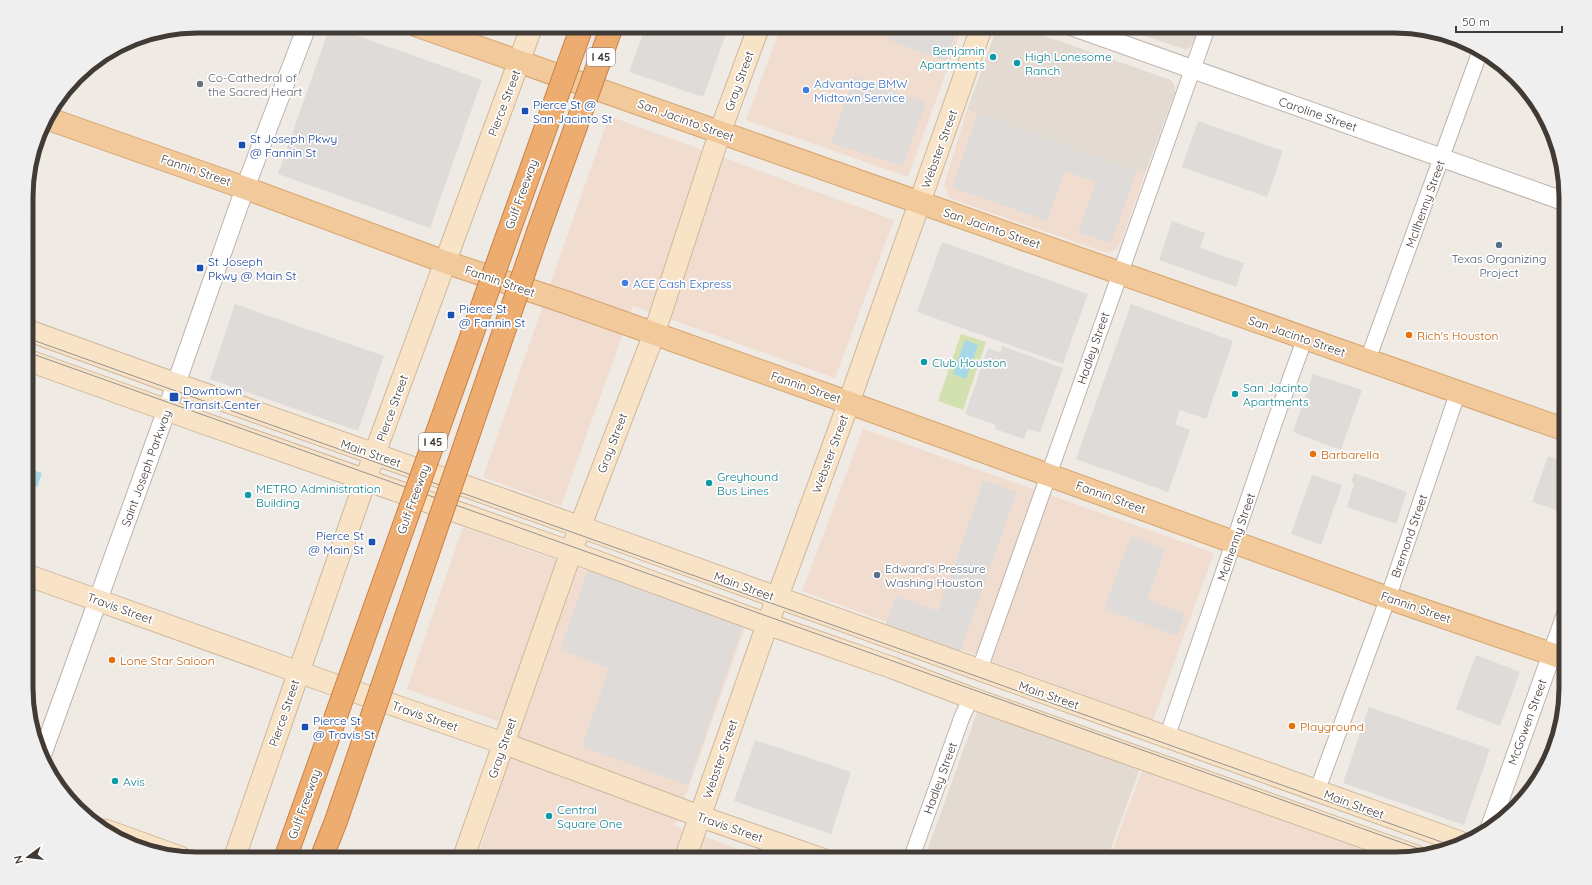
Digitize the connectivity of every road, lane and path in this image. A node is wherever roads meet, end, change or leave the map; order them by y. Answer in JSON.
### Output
{"nodes":[{"id":1,"x":304,"y":33,"type":"edge"},
{"id":2,"x":438,"y":33,"type":"edge"},
{"id":3,"x":530,"y":33,"type":"edge"},
{"id":4,"x":580,"y":33,"type":"edge"},
{"id":5,"x":609,"y":33,"type":"edge"},
{"id":6,"x":756,"y":33,"type":"edge"},
{"id":7,"x":980,"y":33,"type":"edge"},
{"id":8,"x":1090,"y":33,"type":"edge"},
{"id":9,"x":1206,"y":33,"type":"edge"},
{"id":10,"x":1478,"y":56,"type":"edge"},
{"id":11,"x":520,"y":62,"type":"junction"},
{"id":12,"x":1193,"y":70,"type":"junction"},
{"id":13,"x":52,"y":120,"type":"edge"},
{"id":14,"x":720,"y":132,"type":"junction"},
{"id":15,"x":1442,"y":157,"type":"junction"},
{"id":16,"x":245,"y":188,"type":"junction"},
{"id":17,"x":1559,"y":199,"type":"edge"},
{"id":18,"x":920,"y":202,"type":"junction"},
{"id":19,"x":445,"y":262,"type":"junction"},
{"id":20,"x":1119,"y":273,"type":"junction"},
{"id":21,"x":33,"y":332,"type":"edge"},
{"id":22,"x":654,"y":334,"type":"junction"},
{"id":23,"x":1305,"y":338,"type":"junction"},
{"id":24,"x":1368,"y":359,"type":"junction"},
{"id":25,"x":33,"y":362,"type":"edge"},
{"id":26,"x":176,"y":384,"type":"junction"},
{"id":27,"x":1458,"y":392,"type":"junction"},
{"id":28,"x":849,"y":402,"type":"junction"},
{"id":29,"x":166,"y":410,"type":"junction"},
{"id":30,"x":1559,"y":428,"type":"edge"},
{"id":31,"x":375,"y":454,"type":"junction"},
{"id":32,"x":1049,"y":474,"type":"junction"},
{"id":33,"x":366,"y":480,"type":"junction"},
{"id":34,"x":580,"y":527,"type":"junction"},
{"id":35,"x":1234,"y":541,"type":"junction"},
{"id":36,"x":571,"y":552,"type":"junction"},
{"id":37,"x":33,"y":577,"type":"edge"},
{"id":38,"x":777,"y":597,"type":"junction"},
{"id":39,"x":1388,"y":598,"type":"junction"},
{"id":40,"x":98,"y":600,"type":"junction"},
{"id":41,"x":767,"y":624,"type":"junction"},
{"id":42,"x":1558,"y":656,"type":"edge"},
{"id":43,"x":979,"y":670,"type":"junction"},
{"id":44,"x":298,"y":672,"type":"junction"},
{"id":45,"x":971,"y":698,"type":"junction"},
{"id":46,"x":1167,"y":736,"type":"junction"},
{"id":47,"x":503,"y":743,"type":"junction"},
{"id":48,"x":44,"y":749,"type":"edge"},
{"id":49,"x":1318,"y":791,"type":"junction"},
{"id":50,"x":699,"y":816,"type":"junction"},
{"id":51,"x":1492,"y":820,"type":"edge"},
{"id":52,"x":1456,"y":841,"type":"edge"},
{"id":53,"x":236,"y":852,"type":"edge"},
{"id":54,"x":287,"y":852,"type":"edge"},
{"id":55,"x":324,"y":852,"type":"edge"},
{"id":56,"x":465,"y":852,"type":"edge"},
{"id":57,"x":686,"y":852,"type":"edge"},
{"id":58,"x":802,"y":852,"type":"edge"},
{"id":59,"x":914,"y":852,"type":"edge"},
{"id":60,"x":1405,"y":852,"type":"edge"}],
"edges":[{"from":1,"to":16,"type":"street","name":"Saint Joseph Parkway"},
{"from":2,"to":11,"type":"main road","name":"San Jacinto Street"},
{"from":3,"to":11,"type":"main road","name":"Pierce Street"},
{"from":4,"to":54,"type":"highway","name":"Gulf Freeway","number":"I 45","bridge":true},
{"from":5,"to":55,"type":"highway","number":"I 45","bridge":true},
{"from":6,"to":14,"type":"main road","name":"Gray Street"},
{"from":7,"to":18,"type":"main road","name":"Webster Street"},
{"from":8,"to":12,"type":"street","name":"Caroline Street"},
{"from":9,"to":12,"type":"street","name":"Hadley Street"},
{"from":10,"to":15,"type":"street","name":"McIlhenny Street"},
{"from":11,"to":14,"type":"main road","name":"San Jacinto Street"},
{"from":11,"to":19,"type":"main road","name":"Pierce Street"},
{"from":12,"to":15,"type":"street","name":"Caroline Street"},
{"from":12,"to":20,"type":"street","name":"Hadley Street"},
{"from":13,"to":16,"type":"main road","name":"Fannin Street"},
{"from":14,"to":18,"type":"main road","name":"San Jacinto Street"},
{"from":14,"to":22,"type":"main road","name":"Gray Street"},
{"from":15,"to":17,"type":"street","name":"Caroline Street"},
{"from":15,"to":24,"type":"street","name":"McIlhenny Street"},
{"from":16,"to":19,"type":"main road","name":"Fannin Street"},
{"from":16,"to":26,"type":"street","name":"Saint Joseph Parkway"},
{"from":18,"to":20,"type":"main road","name":"San Jacinto Street"},
{"from":18,"to":28,"type":"main road","name":"Webster Street"},
{"from":19,"to":22,"type":"main road","name":"Fannin Street"},
{"from":19,"to":31,"type":"main road","name":"Pierce Street"},
{"from":20,"to":23,"type":"main road","name":"San Jacinto Street"},
{"from":20,"to":32,"type":"street","name":"Hadley Street"},
{"from":21,"to":26,"type":"main road","name":"Main Street"},
{"from":22,"to":28,"type":"main road","name":"Fannin Street"},
{"from":22,"to":34,"type":"main road","name":"Gray Street"},
{"from":23,"to":24,"type":"main road","name":"San Jacinto Street"},
{"from":23,"to":35,"type":"street","name":"McIlhenny Street"},
{"from":24,"to":27,"type":"main road","name":"San Jacinto Street"},
{"from":25,"to":29,"type":"main road"},
{"from":26,"to":29,"type":"street","name":"Saint Joseph Parkway"},
{"from":26,"to":31,"type":"main road","name":"Main Street"},
{"from":27,"to":30,"type":"main road","name":"San Jacinto Street"},
{"from":27,"to":39,"type":"street","name":"Bremond Street"},
{"from":28,"to":32,"type":"main road","name":"Fannin Street"},
{"from":28,"to":38,"type":"main road","name":"Webster Street"},
{"from":29,"to":33,"type":"main road"},
{"from":29,"to":40,"type":"street","name":"Saint Joseph Parkway"},
{"from":31,"to":33,"type":"main road","name":"Pierce Street"},
{"from":31,"to":34,"type":"main road","name":"Main Street"},
{"from":32,"to":35,"type":"main road","name":"Fannin Street"},
{"from":32,"to":43,"type":"street","name":"Hadley Street"},
{"from":33,"to":36,"type":"main road"},
{"from":33,"to":44,"type":"main road","name":"Pierce Street"},
{"from":34,"to":36,"type":"main road","name":"Gray Street"},
{"from":34,"to":38,"type":"main road","name":"Main Street"},
{"from":35,"to":39,"type":"main road","name":"Fannin Street"},
{"from":35,"to":46,"type":"street","name":"McIlhenny Street"},
{"from":36,"to":41,"type":"main road"},
{"from":36,"to":47,"type":"main road","name":"Gray Street"},
{"from":37,"to":40,"type":"main road","name":"Travis Street"},
{"from":38,"to":41,"type":"main road","name":"Webster Street"},
{"from":38,"to":43,"type":"main road","name":"Main Street"},
{"from":39,"to":42,"type":"main road","name":"Fannin Street"},
{"from":39,"to":49,"type":"street","name":"Bremond Street"},
{"from":40,"to":44,"type":"main road","name":"Travis Street"},
{"from":40,"to":48,"type":"street","name":"Saint Joseph Parkway"},
{"from":41,"to":45,"type":"main road"},
{"from":41,"to":50,"type":"main road","name":"Webster Street"},
{"from":42,"to":51,"type":"street","name":"McGowen Street"},
{"from":43,"to":46,"type":"main road","name":"Main Street"},
{"from":44,"to":47,"type":"main road","name":"Travis Street"},
{"from":44,"to":53,"type":"main road","name":"Pierce Street"},
{"from":45,"to":59,"type":"street","name":"Hadley Street"},
{"from":45,"to":60,"type":"main road"},
{"from":46,"to":49,"type":"main road","name":"Main Street"},
{"from":47,"to":50,"type":"main road","name":"Travis Street"},
{"from":47,"to":56,"type":"main road","name":"Gray Street"},
{"from":49,"to":52,"type":"main road","name":"Main Street"},
{"from":50,"to":57,"type":"main road","name":"Webster Street"},
{"from":50,"to":58,"type":"main road","name":"Travis Street"}]}
